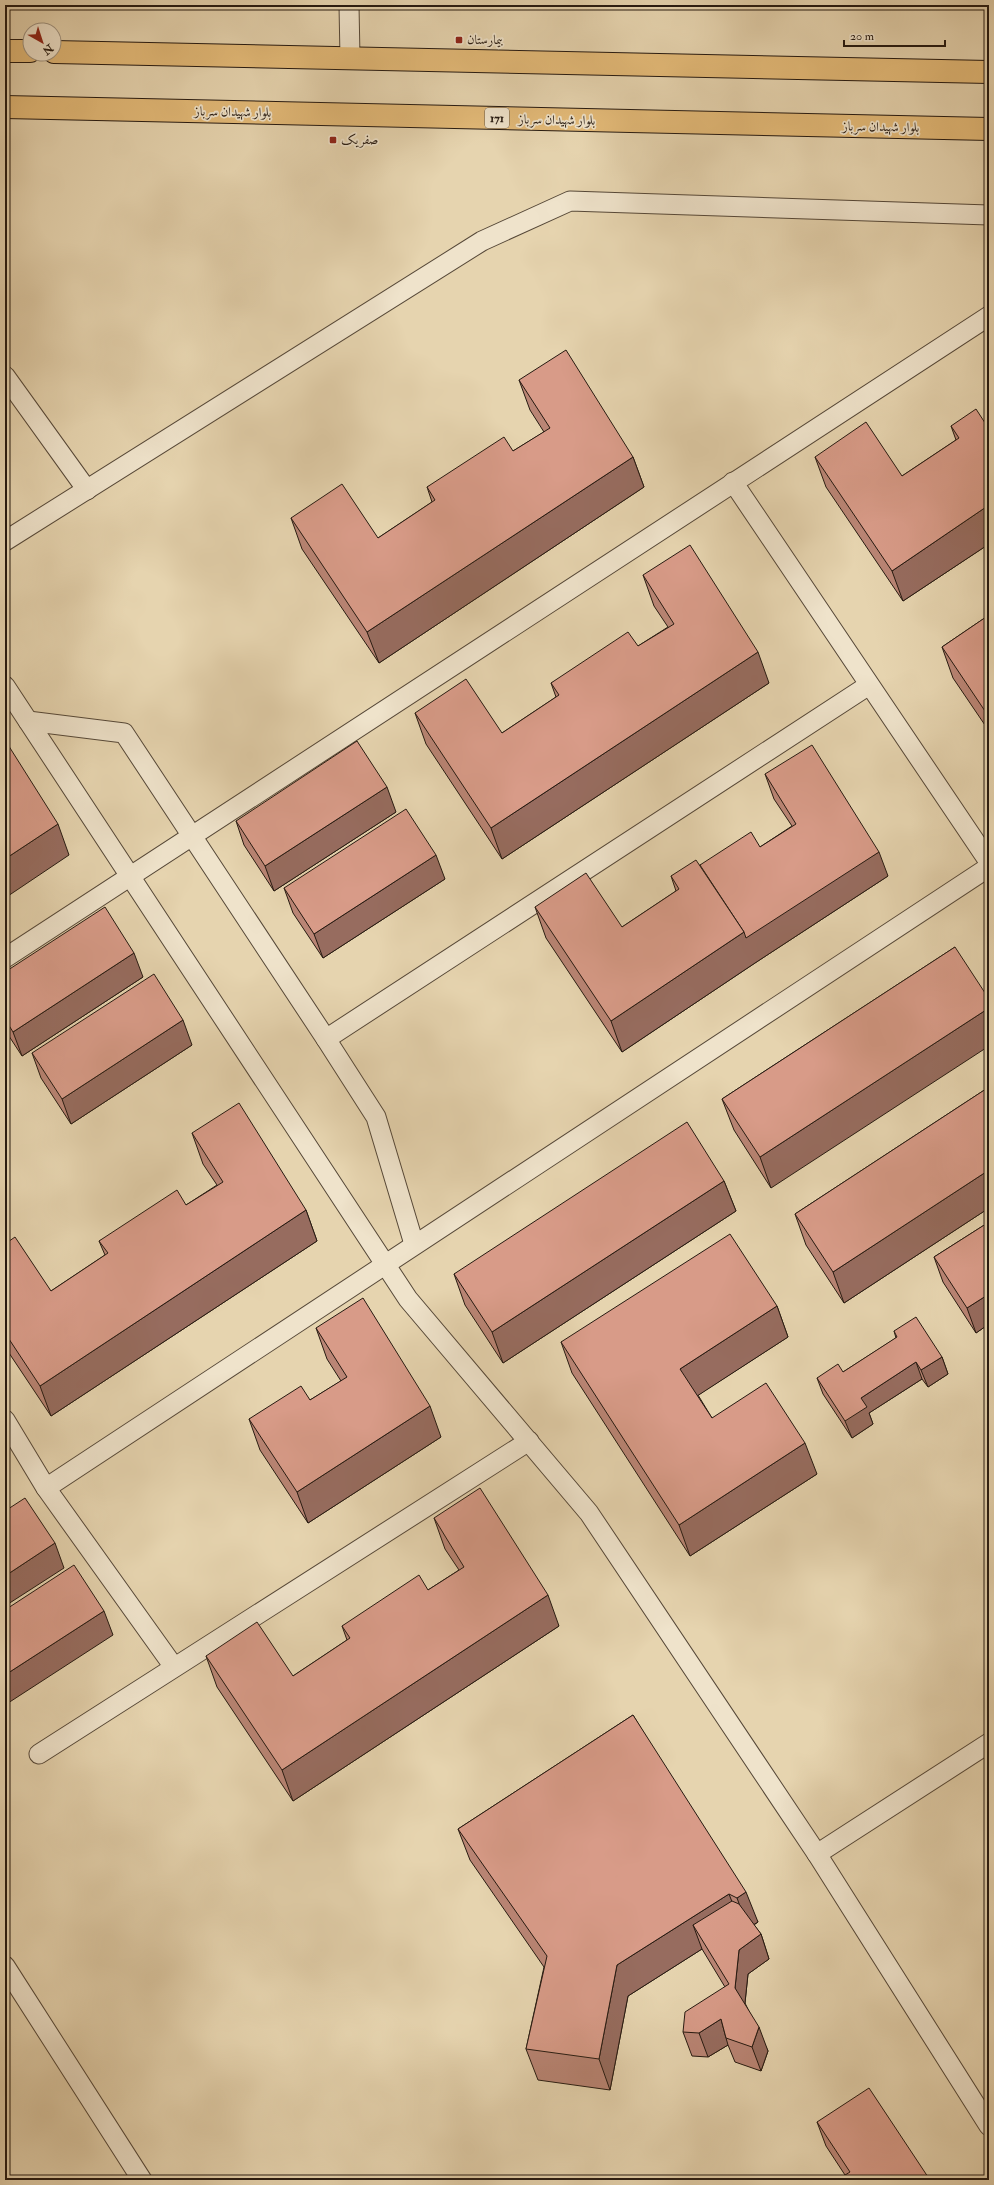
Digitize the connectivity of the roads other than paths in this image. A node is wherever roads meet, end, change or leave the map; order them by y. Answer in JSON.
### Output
{"nodes":[{"id":1,"x":349,"y":5,"type":"edge"},
{"id":2,"x":5,"y":51,"type":"edge"},
{"id":3,"x":22,"y":51,"type":"edge"},
{"id":4,"x":62,"y":52,"type":"edge"},
{"id":5,"x":350,"y":58,"type":"junction"},
{"id":6,"x":989,"y":72,"type":"edge"},
{"id":7,"x":5,"y":107,"type":"edge"},
{"id":8,"x":989,"y":129,"type":"edge"},
{"id":9,"x":989,"y":215,"type":"edge"},
{"id":10,"x":989,"y":316,"type":"edge"},
{"id":11,"x":5,"y":376,"type":"edge"},
{"id":12,"x":733,"y":482,"type":"junction"},
{"id":13,"x":87,"y":490,"type":"junction"},
{"id":14,"x":5,"y":541,"type":"edge"},
{"id":15,"x":870,"y":685,"type":"junction"},
{"id":16,"x":5,"y":686,"type":"edge"},
{"id":17,"x":28,"y":721,"type":"junction"},
{"id":18,"x":192,"y":835,"type":"junction"},
{"id":19,"x":989,"y":862,"type":"edge"},
{"id":20,"x":989,"y":867,"type":"edge"},
{"id":21,"x":130,"y":875,"type":"junction"},
{"id":22,"x":5,"y":958,"type":"edge"},
{"id":23,"x":326,"y":1039,"type":"junction"},
{"id":24,"x":414,"y":1244,"type":"junction"},
{"id":25,"x":385,"y":1263,"type":"junction"},
{"id":26,"x":5,"y":1420,"type":"edge"},
{"id":27,"x":529,"y":1441,"type":"junction"},
{"id":28,"x":46,"y":1488,"type":"junction"},
{"id":29,"x":174,"y":1667,"type":"junction"},
{"id":30,"x":989,"y":1743,"type":"edge"},
{"id":31,"x":39,"y":1754,"type":"dead end"},
{"id":32,"x":817,"y":1854,"type":"junction"},
{"id":33,"x":5,"y":1966,"type":"edge"},
{"id":34,"x":989,"y":2126,"type":"edge"},
{"id":35,"x":142,"y":2180,"type":"edge"}],
"edges":[{"from":1,"to":5,"type":"lane"},
{"from":2,"to":3,"type":"main road"},
{"from":4,"to":5,"type":"main road"},
{"from":5,"to":6,"type":"main road"},
{"from":7,"to":8,"type":"main road","name":"بلوار شهیدان سرباز","number":"171"},
{"from":9,"to":13,"type":"lane"},
{"from":10,"to":12,"type":"lane"},
{"from":11,"to":13,"type":"lane"},
{"from":12,"to":15,"type":"lane"},
{"from":12,"to":18,"type":"lane"},
{"from":13,"to":14,"type":"lane"},
{"from":15,"to":19,"type":"lane"},
{"from":15,"to":23,"type":"lane"},
{"from":16,"to":17,"type":"lane"},
{"from":17,"to":18,"type":"lane"},
{"from":17,"to":21,"type":"lane"},
{"from":18,"to":21,"type":"lane"},
{"from":18,"to":23,"type":"lane"},
{"from":20,"to":24,"type":"lane"},
{"from":21,"to":22,"type":"lane"},
{"from":21,"to":25,"type":"lane"},
{"from":23,"to":24,"type":"lane"},
{"from":24,"to":25,"type":"lane"},
{"from":25,"to":27,"type":"lane"},
{"from":25,"to":28,"type":"lane"},
{"from":26,"to":28,"type":"lane"},
{"from":27,"to":29,"type":"lane"},
{"from":27,"to":32,"type":"lane"},
{"from":28,"to":29,"type":"lane"},
{"from":29,"to":31,"type":"lane"},
{"from":30,"to":32,"type":"lane"},
{"from":32,"to":34,"type":"lane"},
{"from":33,"to":35,"type":"lane"}]}
